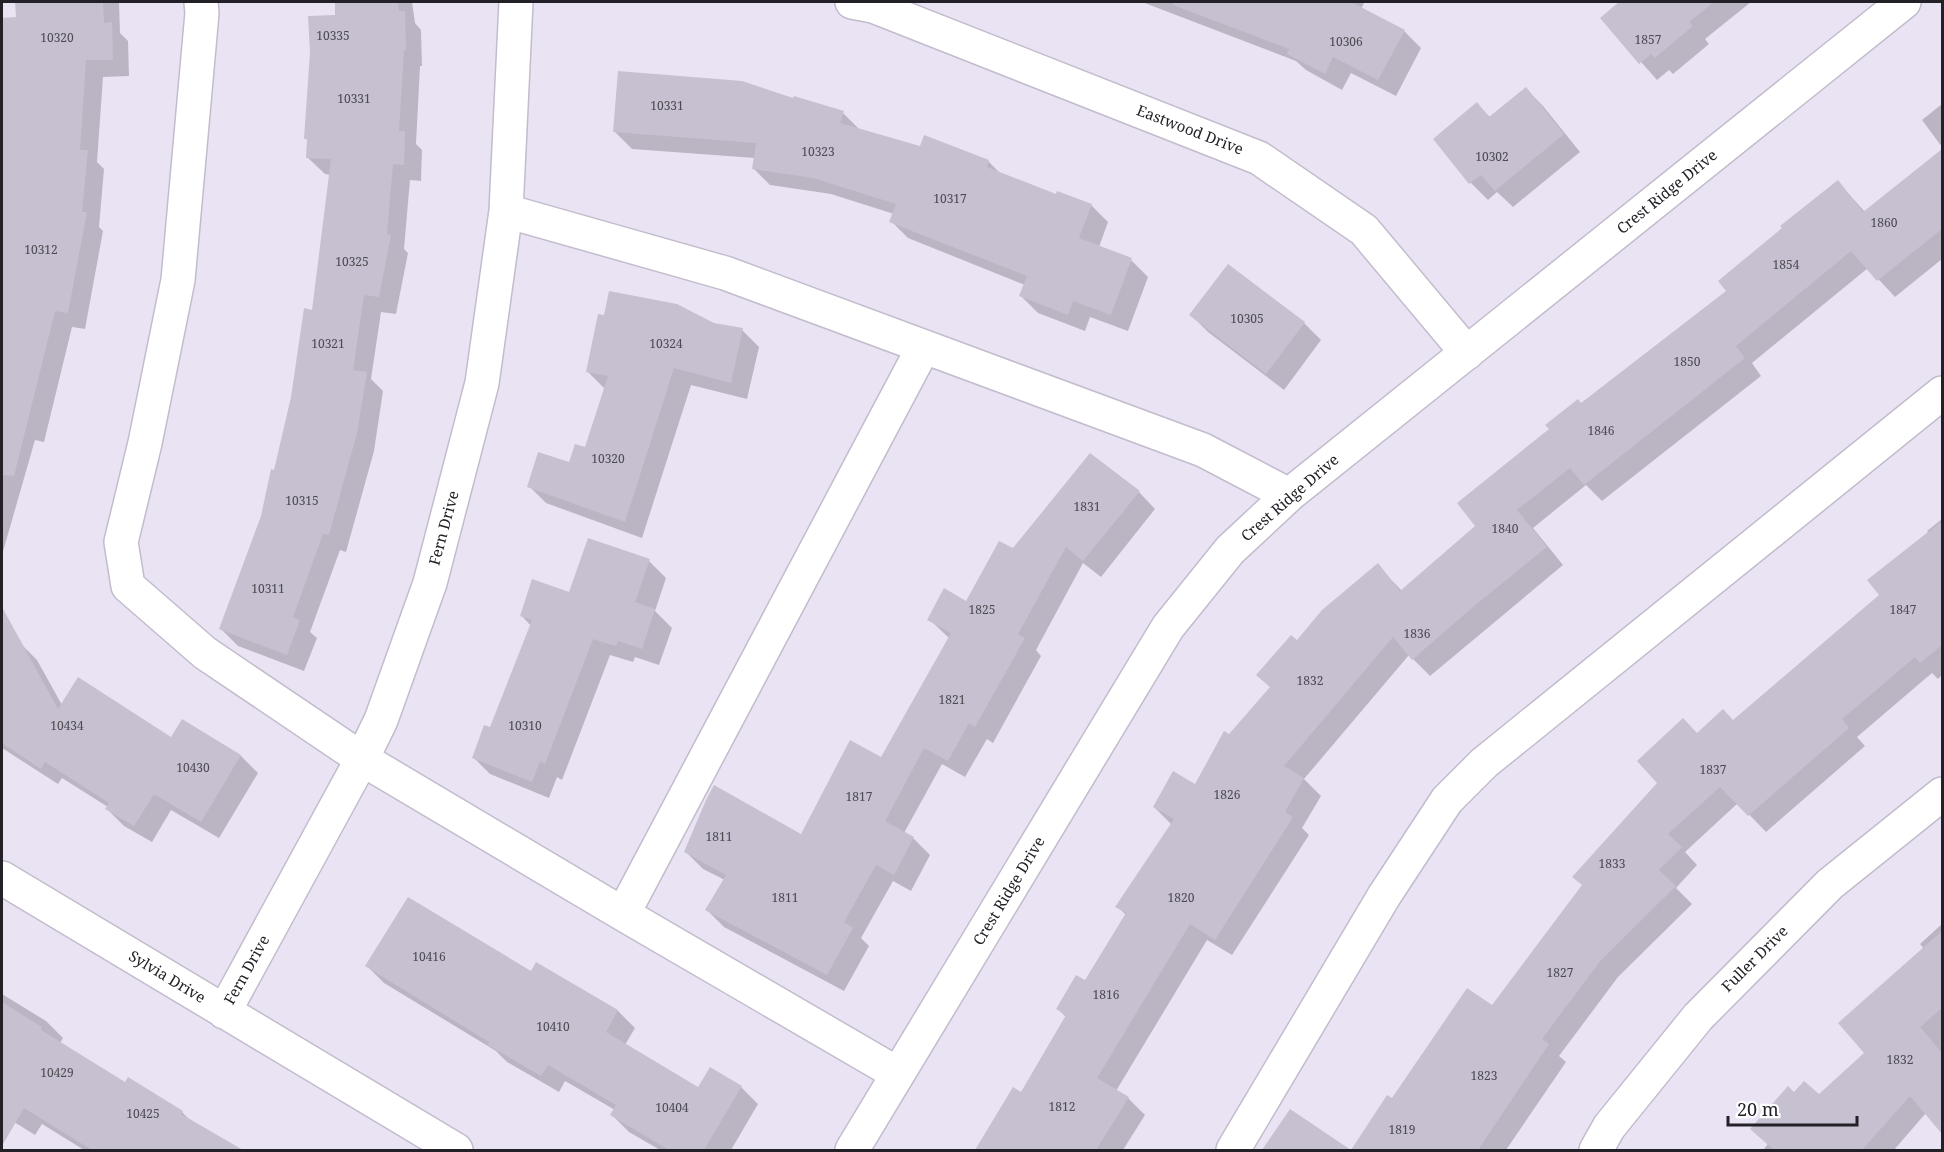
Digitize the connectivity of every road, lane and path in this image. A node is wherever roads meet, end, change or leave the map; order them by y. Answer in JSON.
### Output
{"nodes":[{"id":1,"x":201,"y":2,"type":"edge"},
{"id":2,"x":516,"y":2,"type":"edge"},
{"id":3,"x":852,"y":2,"type":"edge"},
{"id":4,"x":1904,"y":2,"type":"edge"},
{"id":5,"x":506,"y":211,"type":"junction"},
{"id":6,"x":923,"y":348,"type":"junction"},
{"id":7,"x":1467,"y":353,"type":"junction"},
{"id":8,"x":1942,"y":393,"type":"edge"},
{"id":9,"x":1289,"y":495,"type":"junction"},
{"id":10,"x":362,"y":759,"type":"junction"},
{"id":11,"x":1942,"y":794,"type":"edge"},
{"id":12,"x":2,"y":878,"type":"edge"},
{"id":13,"x":623,"y":914,"type":"junction"},
{"id":14,"x":224,"y":1012,"type":"junction"},
{"id":15,"x":898,"y":1074,"type":"junction"},
{"id":16,"x":456,"y":1150,"type":"edge"},
{"id":17,"x":852,"y":1150,"type":"edge"},
{"id":18,"x":1233,"y":1150,"type":"edge"},
{"id":19,"x":1596,"y":1150,"type":"edge"}],
"edges":[{"from":1,"to":10,"type":"street"},
{"from":2,"to":5,"type":"street","name":"Fern Drive"},
{"from":3,"to":7,"type":"street","name":"Eastwood Drive"},
{"from":4,"to":7,"type":"street","name":"Crest Ridge Drive"},
{"from":5,"to":6,"type":"street"},
{"from":5,"to":10,"type":"street","name":"Fern Drive"},
{"from":6,"to":9,"type":"street"},
{"from":6,"to":13,"type":"street"},
{"from":7,"to":9,"type":"street","name":"Crest Ridge Drive"},
{"from":8,"to":18,"type":"street"},
{"from":9,"to":15,"type":"street","name":"Crest Ridge Drive"},
{"from":10,"to":13,"type":"street"},
{"from":10,"to":14,"type":"street","name":"Fern Drive"},
{"from":11,"to":19,"type":"street","name":"Fuller Drive"},
{"from":12,"to":14,"type":"street","name":"Sylvia Drive"},
{"from":13,"to":15,"type":"street"},
{"from":14,"to":16,"type":"street","name":"Sylvia Drive"},
{"from":15,"to":17,"type":"street","name":"Crest Ridge Drive"}]}
